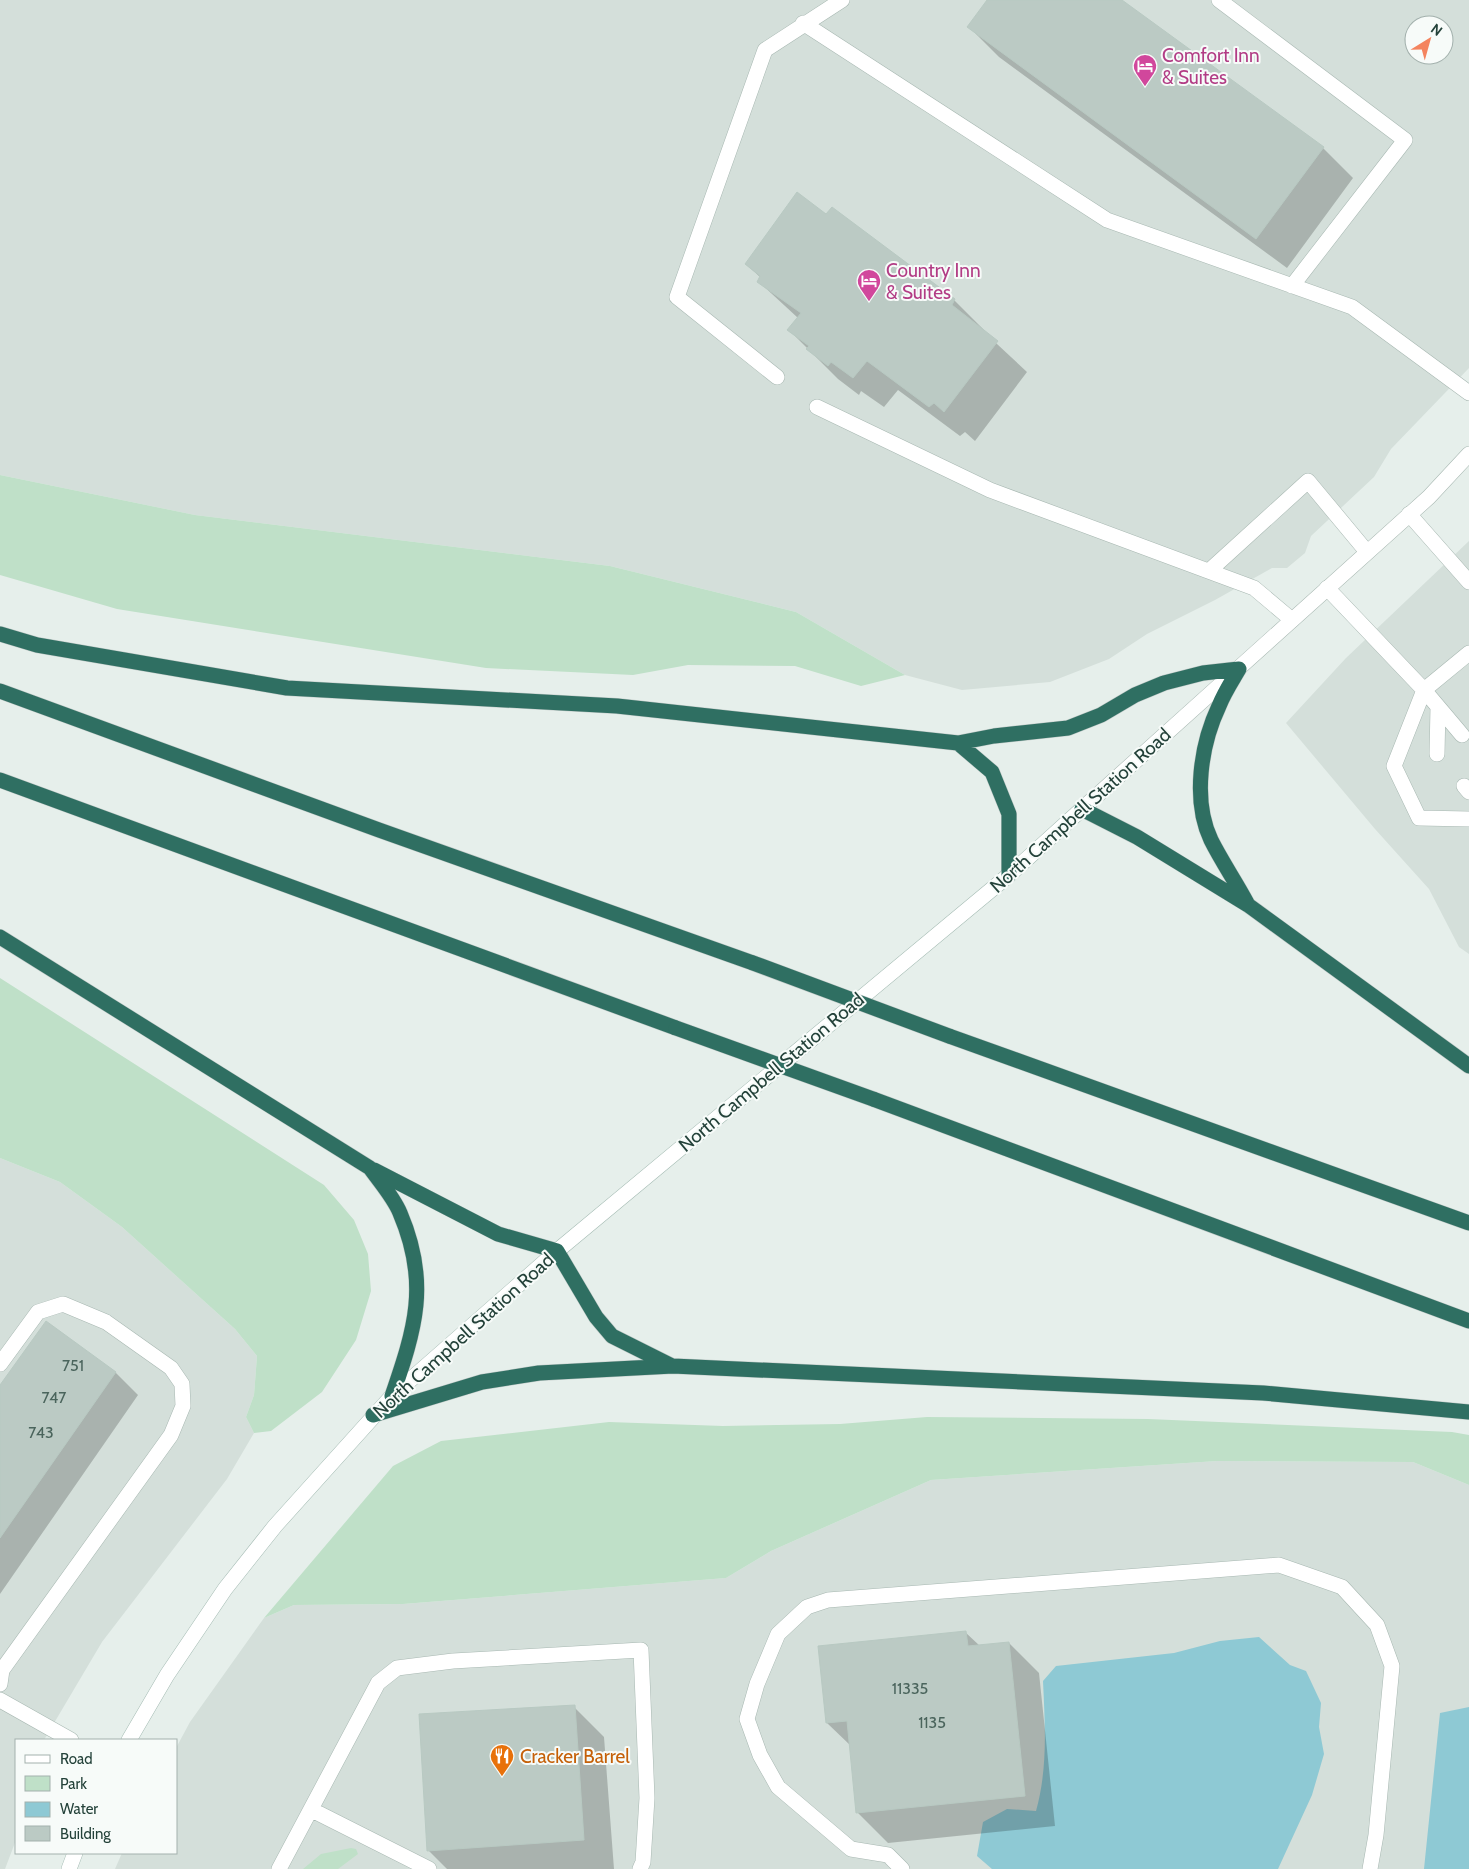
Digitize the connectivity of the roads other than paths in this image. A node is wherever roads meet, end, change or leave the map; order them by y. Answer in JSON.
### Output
{"nodes":[{"id":1,"x":842,"y":0,"type":"edge"},
{"id":2,"x":1219,"y":0,"type":"edge"},
{"id":3,"x":803,"y":24,"type":"junction"},
{"id":4,"x":1292,"y":286,"type":"junction"},
{"id":5,"x":777,"y":377,"type":"dead end"},
{"id":6,"x":1469,"y":393,"type":"edge"},
{"id":7,"x":817,"y":407,"type":"dead end"},
{"id":8,"x":1469,"y":454,"type":"edge"},
{"id":9,"x":1409,"y":514,"type":"junction"},
{"id":10,"x":1367,"y":552,"type":"junction"},
{"id":11,"x":1209,"y":571,"type":"junction"},
{"id":12,"x":1469,"y":582,"type":"edge"},
{"id":13,"x":1327,"y":588,"type":"junction"},
{"id":14,"x":1292,"y":620,"type":"junction"},
{"id":15,"x":0,"y":634,"type":"edge"},
{"id":16,"x":1469,"y":653,"type":"edge"},
{"id":17,"x":1239,"y":669,"type":"junction"},
{"id":18,"x":1424,"y":690,"type":"junction"},
{"id":19,"x":0,"y":691,"type":"edge"},
{"id":20,"x":1438,"y":707,"type":"junction"},
{"id":21,"x":1462,"y":735,"type":"dead end"},
{"id":22,"x":958,"y":743,"type":"junction"},
{"id":23,"x":1437,"y":754,"type":"dead end"},
{"id":24,"x":0,"y":780,"type":"edge"},
{"id":25,"x":1082,"y":809,"type":"junction"},
{"id":26,"x":1469,"y":819,"type":"edge"},
{"id":27,"x":1009,"y":874,"type":"junction"},
{"id":28,"x":1248,"y":905,"type":"junction"},
{"id":29,"x":0,"y":936,"type":"edge"},
{"id":30,"x":1469,"y":1066,"type":"edge"},
{"id":31,"x":370,"y":1168,"type":"junction"},
{"id":32,"x":1469,"y":1223,"type":"edge"},
{"id":33,"x":558,"y":1251,"type":"junction"},
{"id":34,"x":1469,"y":1321,"type":"edge"},
{"id":35,"x":0,"y":1364,"type":"edge"},
{"id":36,"x":673,"y":1366,"type":"junction"},
{"id":37,"x":392,"y":1396,"type":"junction"},
{"id":38,"x":1469,"y":1412,"type":"edge"},
{"id":39,"x":373,"y":1415,"type":"junction"},
{"id":40,"x":0,"y":1684,"type":"edge"},
{"id":41,"x":0,"y":1700,"type":"edge"},
{"id":42,"x":69,"y":1739,"type":"edge"},
{"id":43,"x":130,"y":1739,"type":"edge"},
{"id":44,"x":312,"y":1810,"type":"junction"},
{"id":45,"x":75,"y":1854,"type":"edge"},
{"id":46,"x":69,"y":1869,"type":"edge"},
{"id":47,"x":279,"y":1869,"type":"edge"},
{"id":48,"x":428,"y":1869,"type":"edge"},
{"id":49,"x":640,"y":1869,"type":"edge"},
{"id":50,"x":902,"y":1869,"type":"edge"},
{"id":51,"x":1370,"y":1869,"type":"edge"}],
"edges":[{"from":1,"to":3,"type":"main road"},
{"from":2,"to":4,"type":"main road"},
{"from":3,"to":4,"type":"main road"},
{"from":3,"to":5,"type":"main road"},
{"from":4,"to":6,"type":"main road"},
{"from":7,"to":11,"type":"main road"},
{"from":8,"to":9,"type":"main road","name":"North Campbell Station Road"},
{"from":9,"to":10,"type":"main road","name":"North Campbell Station Road"},
{"from":9,"to":12,"type":"main road"},
{"from":10,"to":11,"type":"main road"},
{"from":10,"to":13,"type":"main road","name":"North Campbell Station Road"},
{"from":11,"to":14,"type":"main road"},
{"from":13,"to":14,"type":"main road","name":"North Campbell Station Road"},
{"from":13,"to":18,"type":"main road"},
{"from":14,"to":17,"type":"main road","name":"North Campbell Station Road"},
{"from":15,"to":22,"type":"highway"},
{"from":16,"to":18,"type":"main road"},
{"from":17,"to":22,"type":"highway"},
{"from":17,"to":25,"type":"main road","name":"North Campbell Station Road"},
{"from":17,"to":28,"type":"highway"},
{"from":18,"to":20,"type":"main road"},
{"from":18,"to":26,"type":"main road"},
{"from":19,"to":32,"type":"highway","bridge":true},
{"from":20,"to":21,"type":"main road"},
{"from":20,"to":23,"type":"main road"},
{"from":22,"to":27,"type":"highway"},
{"from":24,"to":34,"type":"highway","bridge":true},
{"from":25,"to":27,"type":"main road","name":"North Campbell Station Road"},
{"from":25,"to":28,"type":"highway"},
{"from":27,"to":33,"type":"main road","name":"North Campbell Station Road"},
{"from":28,"to":30,"type":"highway"},
{"from":29,"to":31,"type":"highway"},
{"from":31,"to":33,"type":"highway"},
{"from":31,"to":37,"type":"highway"},
{"from":33,"to":36,"type":"highway"},
{"from":33,"to":37,"type":"main road","name":"North Campbell Station Road"},
{"from":35,"to":40,"type":"main road"},
{"from":36,"to":38,"type":"highway"},
{"from":36,"to":39,"type":"highway"},
{"from":37,"to":39,"type":"main road","name":"North Campbell Station Road"},
{"from":39,"to":43,"type":"main road","name":"North Campbell Station Road"},
{"from":41,"to":42,"type":"main road"},
{"from":44,"to":47,"type":"main road"},
{"from":44,"to":48,"type":"main road"},
{"from":44,"to":49,"type":"main road"},
{"from":45,"to":46,"type":"main road"},
{"from":50,"to":51,"type":"main road"}]}
